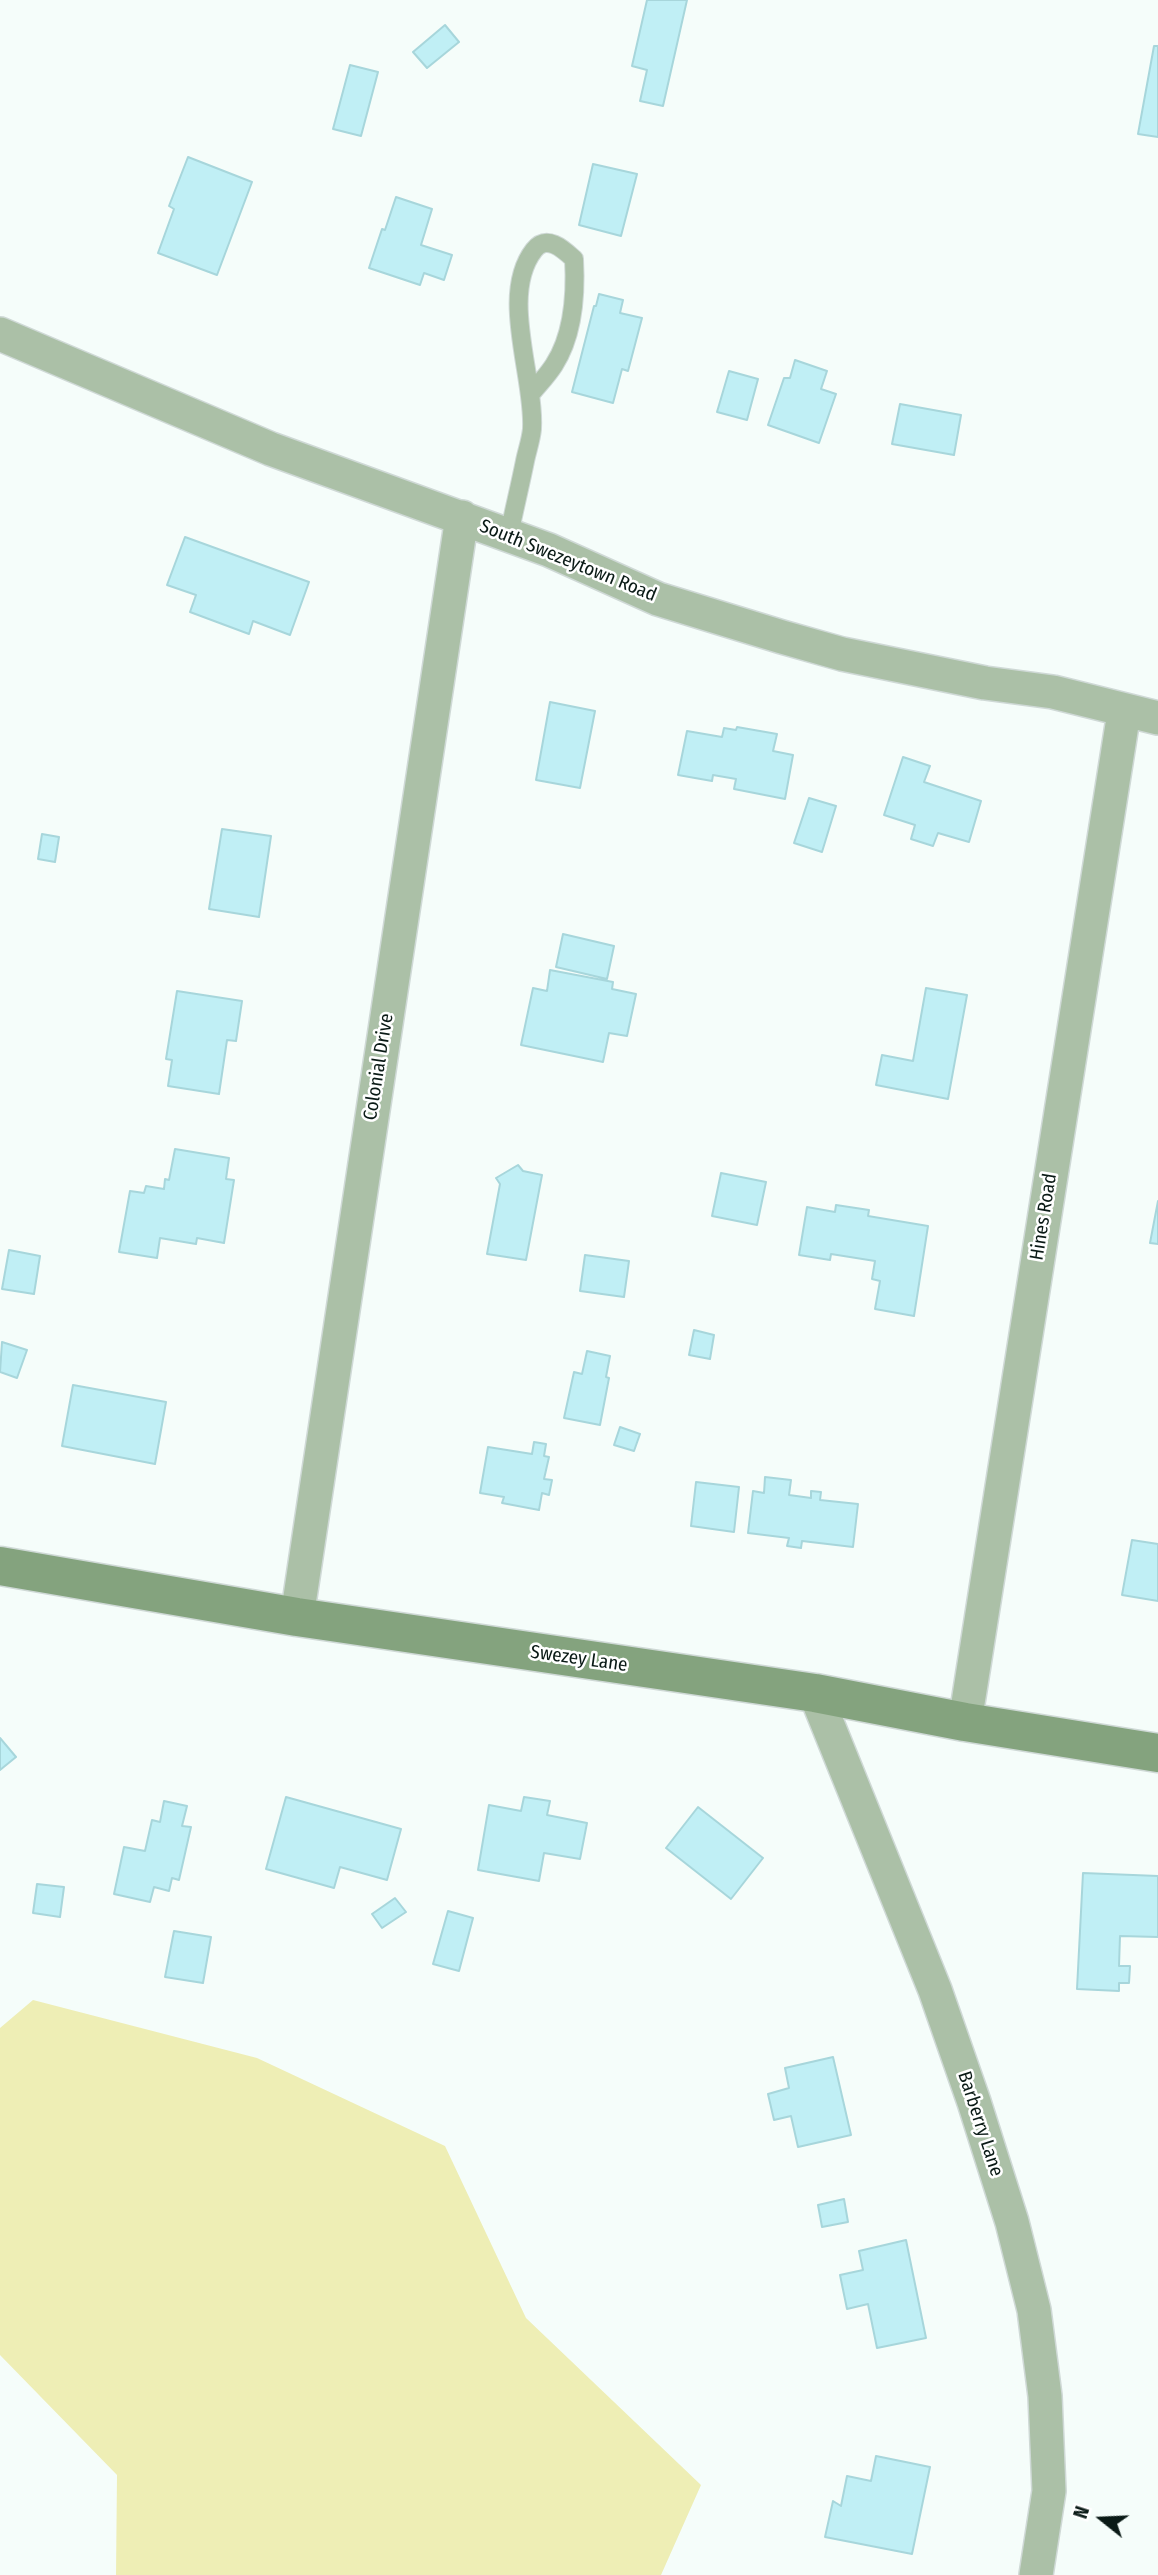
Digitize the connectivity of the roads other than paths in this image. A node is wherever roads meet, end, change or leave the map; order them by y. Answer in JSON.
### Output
{"nodes":[{"id":1,"x":0,"y":334,"type":"edge"},
{"id":2,"x":530,"y":395,"type":"junction"},
{"id":3,"x":461,"y":517,"type":"junction"},
{"id":4,"x":509,"y":535,"type":"junction"},
{"id":5,"x":1124,"y":712,"type":"junction"},
{"id":6,"x":1158,"y":718,"type":"edge"},
{"id":7,"x":0,"y":1566,"type":"edge"},
{"id":8,"x":297,"y":1617,"type":"junction"},
{"id":9,"x":815,"y":1693,"type":"junction"},
{"id":10,"x":965,"y":1722,"type":"junction"},
{"id":11,"x":1158,"y":1753,"type":"edge"},
{"id":12,"x":1036,"y":2575,"type":"edge"}],
"edges":[{"from":1,"to":3,"type":"street","name":"South Swezeytown Road"},
{"from":2,"to":2,"type":"lane"},
{"from":2,"to":4,"type":"lane"},
{"from":3,"to":4,"type":"street","name":"South Swezeytown Road"},
{"from":3,"to":8,"type":"street","name":"Colonial Drive"},
{"from":4,"to":5,"type":"street","name":"South Swezeytown Road"},
{"from":5,"to":6,"type":"street","name":"South Swezeytown Road"},
{"from":5,"to":10,"type":"street","name":"Hines Road"},
{"from":7,"to":8,"type":"street","name":"Swezey Lane"},
{"from":8,"to":9,"type":"street","name":"Swezey Lane"},
{"from":9,"to":10,"type":"street","name":"Swezey Lane"},
{"from":9,"to":12,"type":"street","name":"Barberry Lane"},
{"from":10,"to":11,"type":"street","name":"Swezey Lane"}]}
